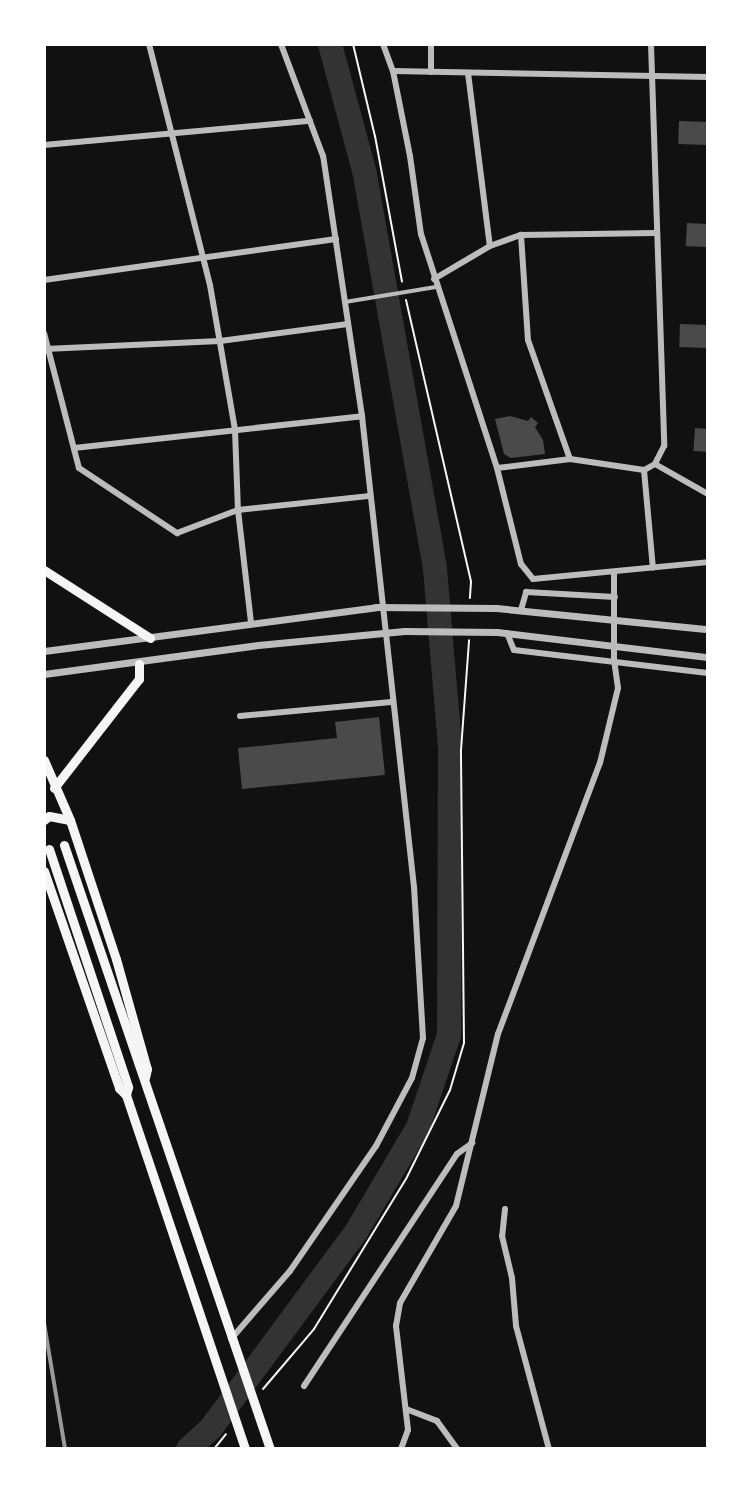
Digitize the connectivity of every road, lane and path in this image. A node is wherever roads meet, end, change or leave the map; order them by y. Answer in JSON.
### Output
{"nodes":[{"id":1,"x":149,"y":44,"type":"edge"},
{"id":2,"x":281,"y":44,"type":"edge"},
{"id":3,"x":353,"y":44,"type":"edge"},
{"id":4,"x":383,"y":44,"type":"edge"},
{"id":5,"x":431,"y":44,"type":"edge"},
{"id":6,"x":651,"y":44,"type":"edge"},
{"id":7,"x":393,"y":71,"type":"junction"},
{"id":8,"x":431,"y":72,"type":"junction"},
{"id":9,"x":468,"y":73,"type":"junction"},
{"id":10,"x":651,"y":75,"type":"junction"},
{"id":11,"x":708,"y":77,"type":"edge"},
{"id":12,"x":310,"y":121,"type":"junction"},
{"id":13,"x":172,"y":133,"type":"junction"},
{"id":14,"x":44,"y":145,"type":"edge"},
{"id":15,"x":656,"y":233,"type":"junction"},
{"id":16,"x":521,"y":235,"type":"junction"},
{"id":17,"x":336,"y":239,"type":"junction"},
{"id":18,"x":490,"y":246,"type":"junction"},
{"id":19,"x":203,"y":257,"type":"junction"},
{"id":20,"x":44,"y":280,"type":"edge"},
{"id":21,"x":435,"y":283,"type":"junction"},
{"id":22,"x":346,"y":302,"type":"junction"},
{"id":23,"x":348,"y":324,"type":"junction"},
{"id":24,"x":44,"y":333,"type":"edge"},
{"id":25,"x":220,"y":341,"type":"junction"},
{"id":26,"x":46,"y":349,"type":"edge"},
{"id":27,"x":362,"y":416,"type":"junction"},
{"id":28,"x":235,"y":430,"type":"junction"},
{"id":29,"x":74,"y":448,"type":"junction"},
{"id":30,"x":570,"y":459,"type":"junction"},
{"id":31,"x":655,"y":464,"type":"junction"},
{"id":32,"x":497,"y":468,"type":"junction"},
{"id":33,"x":644,"y":470,"type":"junction"},
{"id":34,"x":708,"y":494,"type":"edge"},
{"id":35,"x":370,"y":496,"type":"junction"},
{"id":36,"x":238,"y":510,"type":"junction"},
{"id":37,"x":708,"y":562,"type":"edge"},
{"id":38,"x":653,"y":568,"type":"junction"},
{"id":39,"x":44,"y":570,"type":"edge"},
{"id":40,"x":614,"y":573,"type":"junction"},
{"id":41,"x":615,"y":597,"type":"junction"},
{"id":42,"x":470,"y":598,"type":"dead end"},
{"id":43,"x":381,"y":609,"type":"junction"},
{"id":44,"x":521,"y":610,"type":"junction"},
{"id":45,"x":251,"y":622,"type":"junction"},
{"id":46,"x":470,"y":629,"type":"dead end"},
{"id":47,"x":708,"y":629,"type":"edge"},
{"id":48,"x":384,"y":633,"type":"junction"},
{"id":49,"x":507,"y":633,"type":"junction"},
{"id":50,"x":150,"y":638,"type":"junction"},
{"id":51,"x":44,"y":651,"type":"edge"},
{"id":52,"x":708,"y":657,"type":"edge"},
{"id":53,"x":614,"y":661,"type":"junction"},
{"id":54,"x":139,"y":664,"type":"junction"},
{"id":55,"x":708,"y":673,"type":"edge"},
{"id":56,"x":44,"y":674,"type":"edge"},
{"id":57,"x":391,"y":702,"type":"junction"},
{"id":58,"x":240,"y":716,"type":"dead end"},
{"id":59,"x":44,"y":760,"type":"edge"},
{"id":60,"x":54,"y":788,"type":"junction"},
{"id":61,"x":44,"y":820,"type":"edge"},
{"id":62,"x":70,"y":820,"type":"junction"},
{"id":63,"x":64,"y":845,"type":"dead end"},
{"id":64,"x":49,"y":849,"type":"dead end"},
{"id":65,"x":44,"y":871,"type":"edge"},
{"id":66,"x":145,"y":1078,"type":"junction"},
{"id":67,"x":126,"y":1095,"type":"junction"},
{"id":68,"x":472,"y":1143,"type":"junction"},
{"id":69,"x":505,"y":1209,"type":"dead end"},
{"id":70,"x":231,"y":1339,"type":"junction"},
{"id":71,"x":304,"y":1386,"type":"dead end"},
{"id":72,"x":263,"y":1389,"type":"dead end"},
{"id":73,"x":406,"y":1409,"type":"junction"},
{"id":74,"x":234,"y":1425,"type":"dead end"},
{"id":75,"x":214,"y":1449,"type":"edge"},
{"id":76,"x":245,"y":1449,"type":"edge"},
{"id":77,"x":270,"y":1449,"type":"edge"},
{"id":78,"x":401,"y":1449,"type":"edge"},
{"id":79,"x":457,"y":1449,"type":"edge"},
{"id":80,"x":549,"y":1449,"type":"edge"}],
"edges":[{"from":1,"to":13,"type":"street"},
{"from":2,"to":12,"type":"street"},
{"from":3,"to":42,"type":"path"},
{"from":4,"to":7,"type":"street"},
{"from":5,"to":8,"type":"street"},
{"from":6,"to":10,"type":"street"},
{"from":7,"to":8,"type":"street"},
{"from":7,"to":21,"type":"street"},
{"from":8,"to":9,"type":"street"},
{"from":9,"to":10,"type":"street"},
{"from":9,"to":18,"type":"street"},
{"from":10,"to":11,"type":"street"},
{"from":10,"to":15,"type":"street"},
{"from":12,"to":13,"type":"street"},
{"from":12,"to":17,"type":"street"},
{"from":13,"to":14,"type":"street"},
{"from":13,"to":19,"type":"street"},
{"from":15,"to":16,"type":"street"},
{"from":15,"to":31,"type":"street"},
{"from":16,"to":18,"type":"street"},
{"from":16,"to":30,"type":"street"},
{"from":17,"to":19,"type":"street"},
{"from":17,"to":22,"type":"street"},
{"from":18,"to":21,"type":"street"},
{"from":19,"to":20,"type":"street"},
{"from":19,"to":25,"type":"street"},
{"from":21,"to":22,"type":"street"},
{"from":21,"to":32,"type":"street"},
{"from":22,"to":23,"type":"street"},
{"from":23,"to":25,"type":"street"},
{"from":23,"to":27,"type":"street"},
{"from":24,"to":26,"type":"street"},
{"from":25,"to":26,"type":"street"},
{"from":25,"to":28,"type":"street"},
{"from":26,"to":29,"type":"street"},
{"from":27,"to":28,"type":"street"},
{"from":27,"to":35,"type":"street"},
{"from":28,"to":29,"type":"street"},
{"from":28,"to":36,"type":"street"},
{"from":29,"to":36,"type":"street"},
{"from":30,"to":32,"type":"street"},
{"from":30,"to":33,"type":"street"},
{"from":31,"to":33,"type":"street"},
{"from":31,"to":34,"type":"street"},
{"from":32,"to":40,"type":"street"},
{"from":33,"to":38,"type":"street"},
{"from":35,"to":36,"type":"street"},
{"from":35,"to":43,"type":"street"},
{"from":36,"to":45,"type":"street"},
{"from":37,"to":38,"type":"street"},
{"from":38,"to":40,"type":"street"},
{"from":39,"to":50,"type":"main road"},
{"from":40,"to":41,"type":"street"},
{"from":41,"to":44,"type":"street"},
{"from":41,"to":53,"type":"street"},
{"from":43,"to":44,"type":"street"},
{"from":43,"to":45,"type":"street"},
{"from":43,"to":48,"type":"street"},
{"from":44,"to":47,"type":"street"},
{"from":45,"to":50,"type":"street"},
{"from":46,"to":72,"type":"path"},
{"from":48,"to":49,"type":"street"},
{"from":48,"to":54,"type":"street"},
{"from":48,"to":57,"type":"street"},
{"from":49,"to":52,"type":"street"},
{"from":49,"to":53,"type":"street"},
{"from":50,"to":51,"type":"street"},
{"from":53,"to":55,"type":"street"},
{"from":53,"to":68,"type":"street"},
{"from":54,"to":56,"type":"street"},
{"from":54,"to":60,"type":"main road"},
{"from":57,"to":58,"type":"street"},
{"from":57,"to":70,"type":"street"},
{"from":59,"to":60,"type":"main road"},
{"from":60,"to":62,"type":"main road"},
{"from":61,"to":62,"type":"main road"},
{"from":62,"to":66,"type":"main road"},
{"from":63,"to":66,"type":"main road"},
{"from":64,"to":67,"type":"main road"},
{"from":65,"to":67,"type":"main road"},
{"from":66,"to":70,"type":"main road"},
{"from":67,"to":76,"type":"main road"},
{"from":68,"to":71,"type":"street"},
{"from":68,"to":73,"type":"street"},
{"from":69,"to":80,"type":"street"},
{"from":70,"to":77,"type":"main road"},
{"from":73,"to":78,"type":"street"},
{"from":73,"to":79,"type":"street"},
{"from":74,"to":75,"type":"path"}]}
